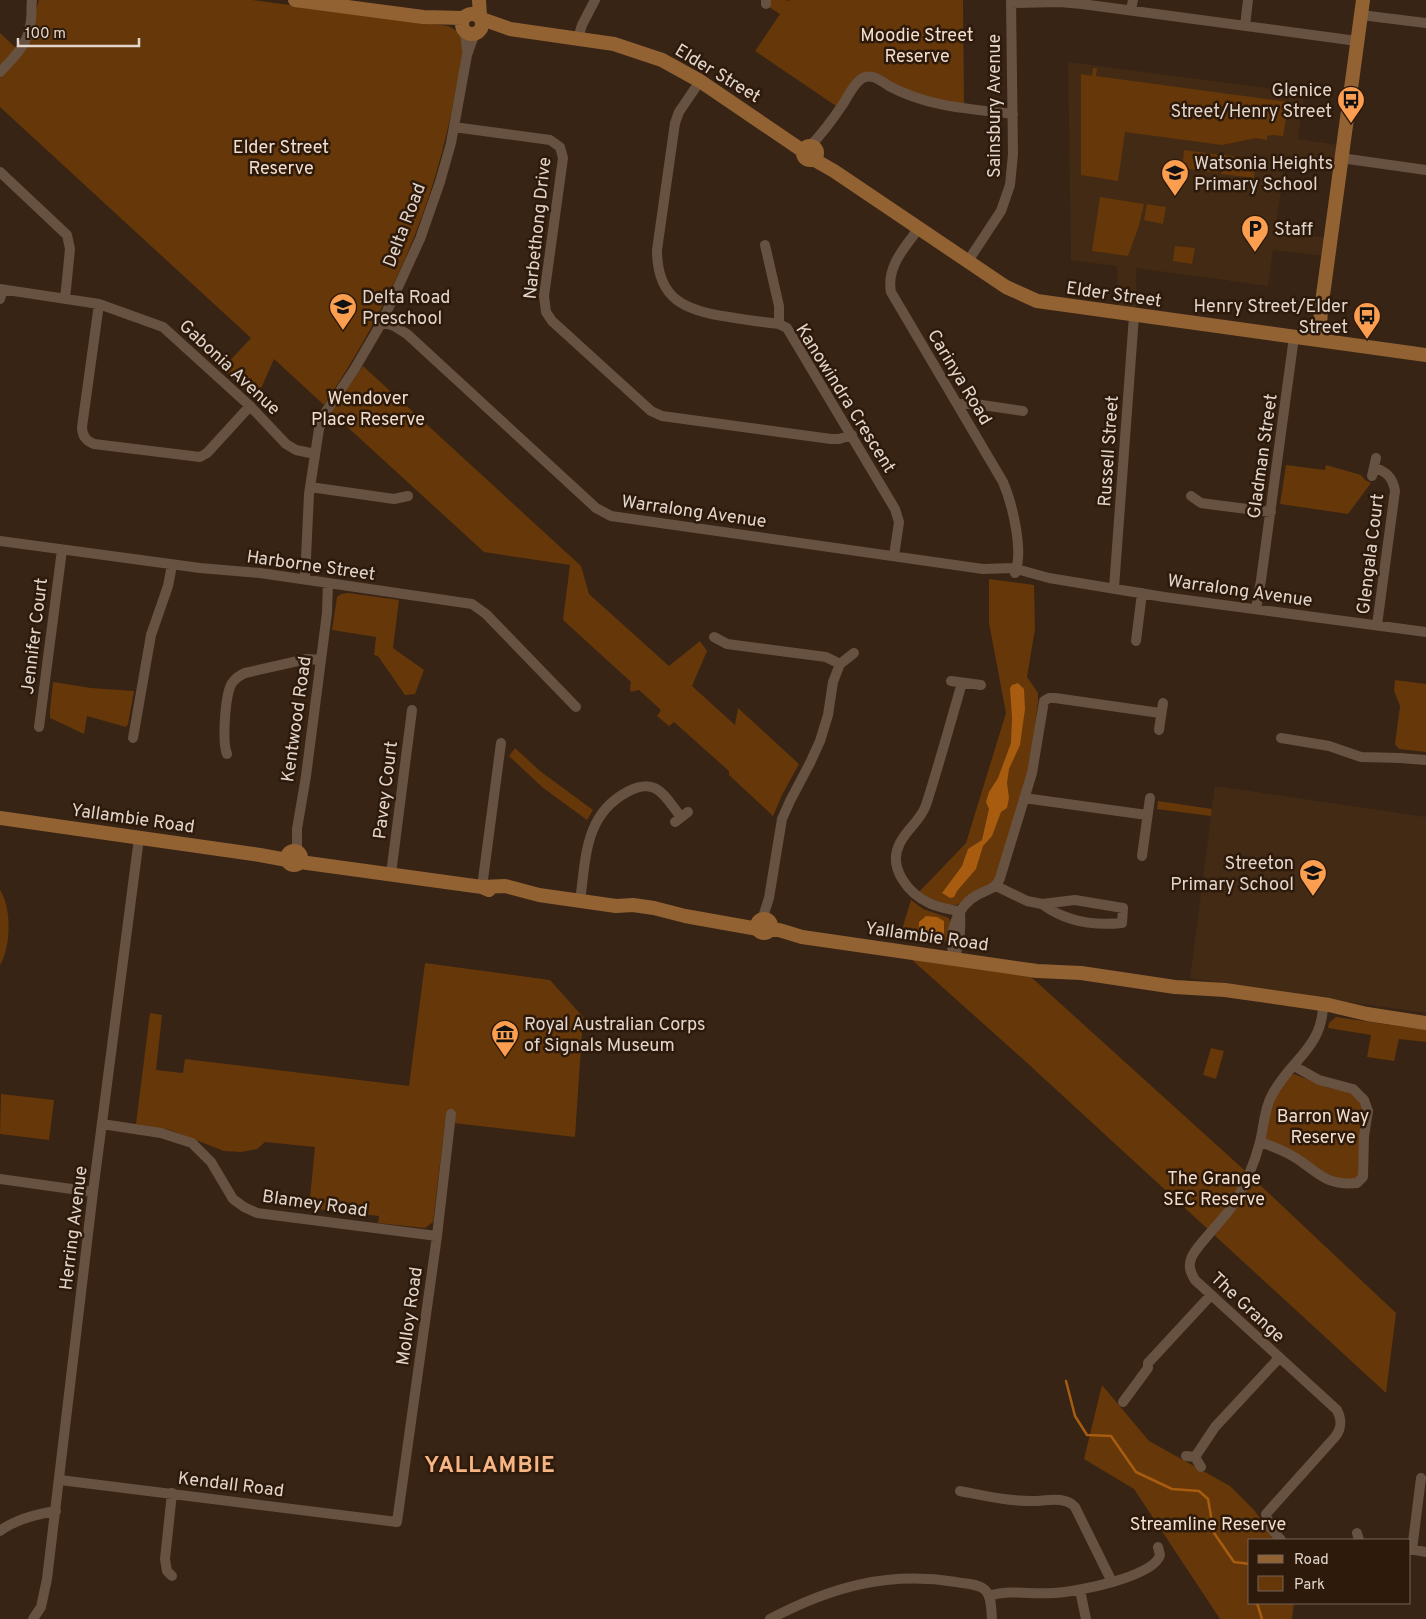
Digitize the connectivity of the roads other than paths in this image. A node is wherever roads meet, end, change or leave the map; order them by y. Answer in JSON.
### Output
{"nodes":[{"id":1,"x":32,"y":0,"type":"edge"},
{"id":2,"x":38,"y":0,"type":"edge"},
{"id":3,"x":295,"y":0,"type":"edge"},
{"id":4,"x":478,"y":0,"type":"edge"},
{"id":5,"x":594,"y":0,"type":"edge"},
{"id":6,"x":1248,"y":0,"type":"edge"},
{"id":7,"x":1363,"y":0,"type":"edge"},
{"id":8,"x":1011,"y":1,"type":"edge"},
{"id":9,"x":333,"y":2,"type":"edge"},
{"id":10,"x":1132,"y":5,"type":"edge"},
{"id":11,"x":32,"y":12,"type":"junction"},
{"id":12,"x":1361,"y":15,"type":"junction"},
{"id":13,"x":1426,"y":23,"type":"edge"},
{"id":14,"x":472,"y":24,"type":"junction"},
{"id":15,"x":1245,"y":26,"type":"junction"},
{"id":16,"x":578,"y":38,"type":"junction"},
{"id":17,"x":1357,"y":41,"type":"junction"},
{"id":18,"x":0,"y":72,"type":"edge"},
{"id":19,"x":700,"y":81,"type":"junction"},
{"id":20,"x":1013,"y":114,"type":"junction"},
{"id":21,"x":454,"y":127,"type":"junction"},
{"id":22,"x":811,"y":151,"type":"junction"},
{"id":23,"x":1341,"y":158,"type":"junction"},
{"id":24,"x":1426,"y":170,"type":"edge"},
{"id":25,"x":0,"y":172,"type":"edge"},
{"id":26,"x":918,"y":228,"type":"junction"},
{"id":27,"x":765,"y":245,"type":"dead end"},
{"id":28,"x":968,"y":261,"type":"junction"},
{"id":29,"x":1,"y":293,"type":"edge"},
{"id":30,"x":65,"y":299,"type":"junction"},
{"id":31,"x":99,"y":304,"type":"junction"},
{"id":32,"x":1134,"y":316,"type":"junction"},
{"id":33,"x":384,"y":318,"type":"junction"},
{"id":34,"x":779,"y":324,"type":"junction"},
{"id":35,"x":1294,"y":337,"type":"junction"},
{"id":36,"x":1319,"y":340,"type":"junction"},
{"id":37,"x":1426,"y":354,"type":"edge"},
{"id":38,"x":957,"y":404,"type":"junction"},
{"id":39,"x":250,"y":406,"type":"junction"},
{"id":40,"x":1023,"y":411,"type":"dead end"},
{"id":41,"x":852,"y":435,"type":"junction"},
{"id":42,"x":314,"y":454,"type":"junction"},
{"id":43,"x":1374,"y":467,"type":"dead end"},
{"id":44,"x":310,"y":487,"type":"junction"},
{"id":45,"x":408,"y":496,"type":"dead end"},
{"id":46,"x":1191,"y":496,"type":"dead end"},
{"id":47,"x":1271,"y":512,"type":"junction"},
{"id":48,"x":0,"y":542,"type":"edge"},
{"id":49,"x":62,"y":550,"type":"junction"},
{"id":50,"x":894,"y":556,"type":"junction"},
{"id":51,"x":172,"y":565,"type":"junction"},
{"id":52,"x":1015,"y":570,"type":"junction"},
{"id":53,"x":301,"y":579,"type":"junction"},
{"id":54,"x":331,"y":583,"type":"junction"},
{"id":55,"x":1114,"y":588,"type":"junction"},
{"id":56,"x":1142,"y":593,"type":"junction"},
{"id":57,"x":1258,"y":610,"type":"junction"},
{"id":58,"x":1377,"y":625,"type":"junction"},
{"id":59,"x":1426,"y":632,"type":"edge"},
{"id":60,"x":714,"y":637,"type":"dead end"},
{"id":61,"x":1136,"y":641,"type":"dead end"},
{"id":62,"x":854,"y":653,"type":"dead end"},
{"id":63,"x":321,"y":660,"type":"junction"},
{"id":64,"x":840,"y":664,"type":"junction"},
{"id":65,"x":951,"y":681,"type":"dead end"},
{"id":66,"x":962,"y":683,"type":"junction"},
{"id":67,"x":981,"y":685,"type":"dead end"},
{"id":68,"x":576,"y":707,"type":"dead end"},
{"id":69,"x":412,"y":710,"type":"dead end"},
{"id":70,"x":39,"y":727,"type":"dead end"},
{"id":71,"x":1159,"y":730,"type":"dead end"},
{"id":72,"x":133,"y":738,"type":"dead end"},
{"id":73,"x":1281,"y":738,"type":"dead end"},
{"id":74,"x":501,"y":743,"type":"dead end"},
{"id":75,"x":227,"y":754,"type":"dead end"},
{"id":76,"x":1426,"y":760,"type":"edge"},
{"id":77,"x":1024,"y":798,"type":"junction"},
{"id":78,"x":1150,"y":798,"type":"dead end"},
{"id":79,"x":1148,"y":815,"type":"junction"},
{"id":80,"x":681,"y":817,"type":"dead end"},
{"id":81,"x":0,"y":818,"type":"edge"},
{"id":82,"x":139,"y":838,"type":"junction"},
{"id":83,"x":294,"y":855,"type":"junction"},
{"id":84,"x":1142,"y":856,"type":"dead end"},
{"id":85,"x":391,"y":874,"type":"junction"},
{"id":86,"x":996,"y":886,"type":"junction"},
{"id":87,"x":482,"y":887,"type":"junction"},
{"id":88,"x":580,"y":901,"type":"junction"},
{"id":89,"x":1042,"y":904,"type":"junction"},
{"id":90,"x":960,"y":912,"type":"junction"},
{"id":91,"x":765,"y":924,"type":"junction"},
{"id":92,"x":954,"y":954,"type":"junction"},
{"id":93,"x":1321,"y":1009,"type":"junction"},
{"id":94,"x":1426,"y":1023,"type":"edge"},
{"id":95,"x":1294,"y":1066,"type":"junction"},
{"id":96,"x":451,"y":1114,"type":"dead end"},
{"id":97,"x":102,"y":1124,"type":"junction"},
{"id":98,"x":1260,"y":1142,"type":"junction"},
{"id":99,"x":0,"y":1178,"type":"edge"},
{"id":100,"x":93,"y":1192,"type":"junction"},
{"id":101,"x":437,"y":1236,"type":"junction"},
{"id":102,"x":1210,"y":1295,"type":"junction"},
{"id":103,"x":1279,"y":1358,"type":"junction"},
{"id":104,"x":1123,"y":1402,"type":"dead end"},
{"id":105,"x":1201,"y":1467,"type":"dead end"},
{"id":106,"x":1420,"y":1478,"type":"dead end"},
{"id":107,"x":60,"y":1480,"type":"junction"},
{"id":108,"x":975,"y":1482,"type":"dead end"},
{"id":109,"x":960,"y":1491,"type":"dead end"},
{"id":110,"x":172,"y":1494,"type":"junction"},
{"id":111,"x":973,"y":1494,"type":"junction"},
{"id":112,"x":56,"y":1511,"type":"junction"},
{"id":113,"x":397,"y":1522,"type":"joint"},
{"id":114,"x":0,"y":1530,"type":"edge"},
{"id":115,"x":1280,"y":1539,"type":"edge"},
{"id":116,"x":1158,"y":1546,"type":"dead end"},
{"id":117,"x":1411,"y":1550,"type":"edge"},
{"id":118,"x":1426,"y":1552,"type":"edge"},
{"id":119,"x":172,"y":1576,"type":"dead end"},
{"id":120,"x":1112,"y":1582,"type":"junction"},
{"id":121,"x":1080,"y":1590,"type":"junction"},
{"id":122,"x":989,"y":1596,"type":"junction"},
{"id":123,"x":33,"y":1619,"type":"edge"},
{"id":124,"x":770,"y":1619,"type":"edge"},
{"id":125,"x":992,"y":1619,"type":"edge"},
{"id":126,"x":1086,"y":1619,"type":"edge"}],
"edges":[{"from":1,"to":11,"type":"street"},
{"from":2,"to":11,"type":"street"},
{"from":3,"to":9,"type":"street","name":"Elder Street"},
{"from":4,"to":14,"type":"street","name":"Delta Road"},
{"from":5,"to":16,"type":"street"},
{"from":6,"to":15,"type":"street"},
{"from":7,"to":12,"type":"street"},
{"from":8,"to":10,"type":"street"},
{"from":8,"to":20,"type":"street","name":"Sainsbury Avenue"},
{"from":9,"to":14,"type":"street","name":"Elder Street"},
{"from":10,"to":15,"type":"street"},
{"from":11,"to":18,"type":"street"},
{"from":12,"to":13,"type":"street"},
{"from":12,"to":17,"type":"street"},
{"from":14,"to":16,"type":"street","name":"Elder Street"},
{"from":14,"to":21,"type":"street","name":"Delta Road"},
{"from":15,"to":17,"type":"street"},
{"from":16,"to":19,"type":"street","name":"Elder Street"},
{"from":17,"to":23,"type":"street"},
{"from":19,"to":22,"type":"street","name":"Elder Street"},
{"from":19,"to":34,"type":"street","name":"Kanowindra Crescent"},
{"from":20,"to":22,"type":"street"},
{"from":20,"to":28,"type":"street","name":"Sainsbury Avenue"},
{"from":21,"to":33,"type":"street","name":"Delta Road"},
{"from":21,"to":41,"type":"street","name":"Narbethong Drive"},
{"from":22,"to":26,"type":"street","name":"Elder Street"},
{"from":23,"to":24,"type":"street"},
{"from":23,"to":36,"type":"street"},
{"from":25,"to":30,"type":"street"},
{"from":26,"to":28,"type":"street","name":"Elder Street"},
{"from":26,"to":38,"type":"street","name":"Carinya Road"},
{"from":27,"to":34,"type":"street"},
{"from":28,"to":32,"type":"street","name":"Elder Street"},
{"from":29,"to":30,"type":"street","name":"Gabonia Avenue"},
{"from":30,"to":31,"type":"street","name":"Gabonia Avenue"},
{"from":31,"to":39,"type":"street","name":"Gabonia Avenue"},
{"from":31,"to":39,"type":"street"},
{"from":32,"to":35,"type":"street","name":"Elder Street"},
{"from":32,"to":55,"type":"street","name":"Russell Street"},
{"from":33,"to":42,"type":"street","name":"Delta Road"},
{"from":33,"to":50,"type":"street","name":"Warralong Avenue"},
{"from":34,"to":41,"type":"street","name":"Kanowindra Crescent"},
{"from":35,"to":36,"type":"street","name":"Elder Street"},
{"from":35,"to":47,"type":"street","name":"Gladman Street"},
{"from":36,"to":37,"type":"street","name":"Elder Street"},
{"from":38,"to":40,"type":"street"},
{"from":38,"to":52,"type":"street","name":"Carinya Road"},
{"from":39,"to":42,"type":"street","name":"Gabonia Avenue"},
{"from":41,"to":50,"type":"street","name":"Kanowindra Crescent"},
{"from":42,"to":44,"type":"street","name":"Delta Road"},
{"from":43,"to":58,"type":"street","name":"Glengala Court"},
{"from":44,"to":45,"type":"street"},
{"from":44,"to":53,"type":"street","name":"Delta Road"},
{"from":46,"to":47,"type":"street"},
{"from":47,"to":57,"type":"street","name":"Gladman Street"},
{"from":48,"to":49,"type":"street","name":"Harborne Street"},
{"from":49,"to":51,"type":"street","name":"Harborne Street"},
{"from":49,"to":70,"type":"street","name":"Jennifer Court"},
{"from":50,"to":52,"type":"street","name":"Warralong Avenue"},
{"from":51,"to":53,"type":"street","name":"Harborne Street"},
{"from":51,"to":72,"type":"street"},
{"from":52,"to":55,"type":"street","name":"Warralong Avenue"},
{"from":53,"to":54,"type":"street","name":"Harborne Street"},
{"from":54,"to":63,"type":"street","name":"Kentwood Road"},
{"from":54,"to":68,"type":"street","name":"Harborne Street"},
{"from":55,"to":56,"type":"street","name":"Warralong Avenue"},
{"from":56,"to":57,"type":"street","name":"Warralong Avenue"},
{"from":56,"to":61,"type":"street"},
{"from":57,"to":58,"type":"street","name":"Warralong Avenue"},
{"from":58,"to":59,"type":"street","name":"Warralong Avenue"},
{"from":60,"to":64,"type":"street"},
{"from":62,"to":64,"type":"street"},
{"from":63,"to":75,"type":"street"},
{"from":63,"to":83,"type":"street","name":"Kentwood Road"},
{"from":64,"to":91,"type":"street"},
{"from":65,"to":66,"type":"street"},
{"from":66,"to":67,"type":"street"},
{"from":66,"to":90,"type":"street"},
{"from":69,"to":85,"type":"street","name":"Pavey Court"},
{"from":71,"to":77,"type":"street"},
{"from":73,"to":76,"type":"street"},
{"from":74,"to":87,"type":"street"},
{"from":77,"to":79,"type":"street"},
{"from":77,"to":86,"type":"street"},
{"from":78,"to":79,"type":"street"},
{"from":79,"to":84,"type":"street"},
{"from":80,"to":88,"type":"street"},
{"from":81,"to":82,"type":"street","name":"Yallambie Road"},
{"from":82,"to":83,"type":"street","name":"Yallambie Road"},
{"from":82,"to":97,"type":"street","name":"Herring Avenue"},
{"from":83,"to":85,"type":"street","name":"Yallambie Road"},
{"from":85,"to":87,"type":"street","name":"Yallambie Road"},
{"from":86,"to":89,"type":"street"},
{"from":86,"to":90,"type":"street"},
{"from":87,"to":88,"type":"street","name":"Yallambie Road"},
{"from":88,"to":91,"type":"street","name":"Yallambie Road"},
{"from":89,"to":89,"type":"street"},
{"from":90,"to":92,"type":"street"},
{"from":91,"to":92,"type":"street","name":"Yallambie Road"},
{"from":92,"to":93,"type":"street","name":"Yallambie Road"},
{"from":93,"to":94,"type":"street","name":"Yallambie Road"},
{"from":93,"to":95,"type":"street","name":"The Grange"},
{"from":95,"to":98,"type":"street","name":"The Grange"},
{"from":95,"to":98,"type":"street"},
{"from":96,"to":101,"type":"street","name":"Molloy Road"},
{"from":97,"to":100,"type":"street","name":"Herring Avenue"},
{"from":97,"to":101,"type":"street","name":"Blamey Road"},
{"from":98,"to":102,"type":"street","name":"The Grange"},
{"from":99,"to":100,"type":"street"},
{"from":100,"to":107,"type":"street","name":"Herring Avenue"},
{"from":101,"to":113,"type":"street","name":"Molloy Road"},
{"from":102,"to":103,"type":"street","name":"The Grange"},
{"from":102,"to":104,"type":"street"},
{"from":103,"to":105,"type":"street"},
{"from":103,"to":115,"type":"street","name":"The Grange"},
{"from":106,"to":117,"type":"street"},
{"from":107,"to":110,"type":"street","name":"Kendall Road"},
{"from":107,"to":112,"type":"street","name":"Herring Avenue"},
{"from":108,"to":111,"type":"street"},
{"from":109,"to":111,"type":"street"},
{"from":110,"to":113,"type":"street","name":"Kendall Road"},
{"from":110,"to":119,"type":"street"},
{"from":111,"to":120,"type":"street"},
{"from":112,"to":114,"type":"street"},
{"from":112,"to":123,"type":"street","name":"Herring Avenue"},
{"from":116,"to":120,"type":"street"},
{"from":117,"to":118,"type":"street"},
{"from":120,"to":121,"type":"street"},
{"from":121,"to":122,"type":"street"},
{"from":121,"to":126,"type":"street"},
{"from":122,"to":124,"type":"street"},
{"from":122,"to":125,"type":"street"}]}
